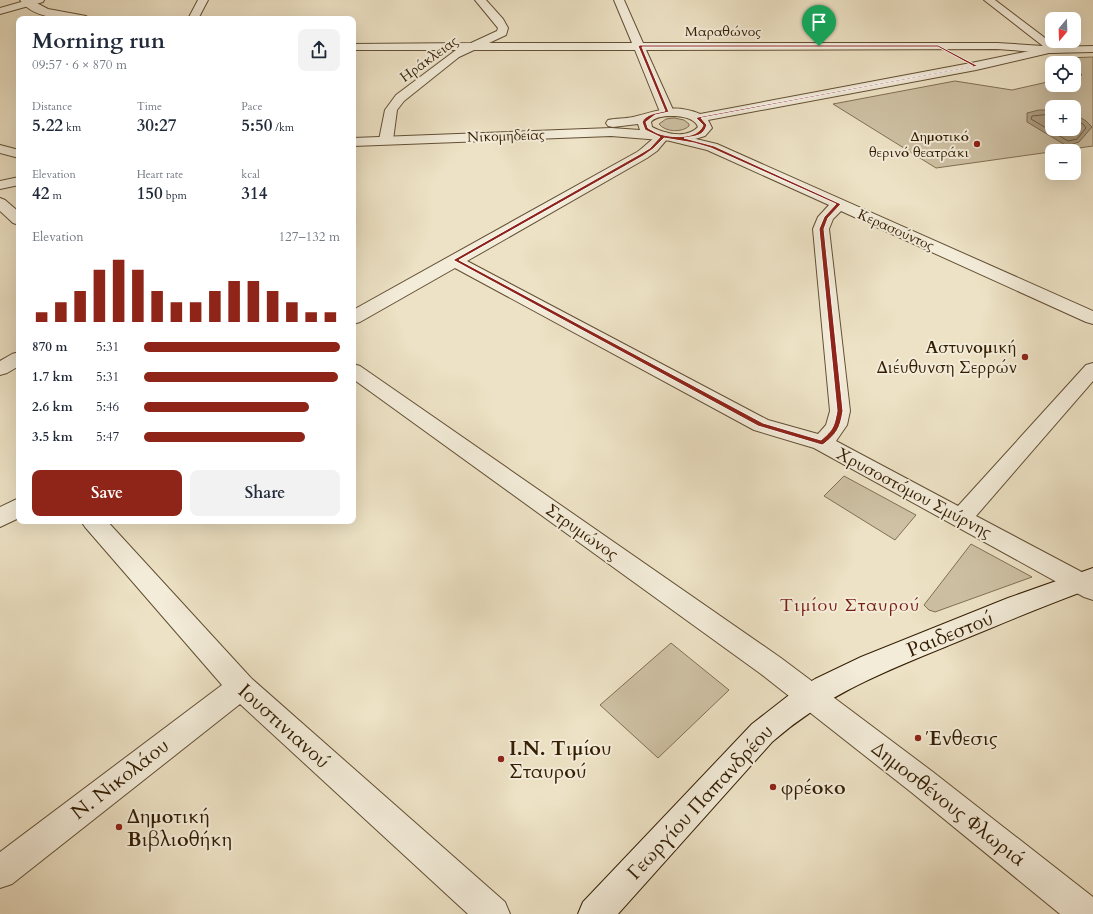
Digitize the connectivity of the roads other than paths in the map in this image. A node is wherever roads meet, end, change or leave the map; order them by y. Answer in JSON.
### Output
{"nodes":[{"id":1,"x":39,"y":0,"type":"edge"},
{"id":2,"x":203,"y":0,"type":"edge"},
{"id":3,"x":480,"y":0,"type":"edge"},
{"id":4,"x":619,"y":0,"type":"edge"},
{"id":5,"x":988,"y":0,"type":"edge"},
{"id":6,"x":23,"y":1,"type":"edge"},
{"id":7,"x":0,"y":5,"type":"edge"},
{"id":8,"x":0,"y":11,"type":"edge"},
{"id":9,"x":65,"y":16,"type":"edge"},
{"id":10,"x":195,"y":16,"type":"edge"},
{"id":11,"x":640,"y":46,"type":"junction"},
{"id":12,"x":938,"y":46,"type":"junction"},
{"id":13,"x":356,"y":47,"type":"edge"},
{"id":14,"x":471,"y":47,"type":"junction"},
{"id":15,"x":1093,"y":49,"type":"edge"},
{"id":16,"x":1052,"y":50,"type":"junction"},
{"id":17,"x":976,"y":66,"type":"junction"},
{"id":18,"x":667,"y":112,"type":"junction"},
{"id":19,"x":649,"y":116,"type":"junction"},
{"id":20,"x":698,"y":118,"type":"junction"},
{"id":21,"x":356,"y":133,"type":"edge"},
{"id":22,"x":387,"y":136,"type":"junction"},
{"id":23,"x":666,"y":136,"type":"junction"},
{"id":24,"x":356,"y":141,"type":"edge"},
{"id":25,"x":16,"y":181,"type":"edge"},
{"id":26,"x":0,"y":185,"type":"edge"},
{"id":27,"x":0,"y":203,"type":"edge"},
{"id":28,"x":839,"y":204,"type":"junction"},
{"id":29,"x":16,"y":217,"type":"edge"},
{"id":30,"x":455,"y":260,"type":"junction"},
{"id":31,"x":356,"y":316,"type":"edge"},
{"id":32,"x":1093,"y":318,"type":"edge"},
{"id":33,"x":16,"y":350,"type":"edge"},
{"id":34,"x":0,"y":351,"type":"edge"},
{"id":35,"x":16,"y":360,"type":"edge"},
{"id":36,"x":0,"y":369,"type":"edge"},
{"id":37,"x":1093,"y":369,"type":"edge"},
{"id":38,"x":356,"y":372,"type":"edge"},
{"id":39,"x":822,"y":443,"type":"junction"},
{"id":40,"x":16,"y":509,"type":"edge"},
{"id":41,"x":0,"y":518,"type":"edge"},
{"id":42,"x":961,"y":518,"type":"junction"},
{"id":43,"x":96,"y":524,"type":"edge"},
{"id":44,"x":1089,"y":583,"type":"edge"},
{"id":45,"x":241,"y":687,"type":"junction"},
{"id":46,"x":810,"y":696,"type":"junction"},
{"id":47,"x":0,"y":872,"type":"edge"},
{"id":48,"x":493,"y":914,"type":"edge"},
{"id":49,"x":595,"y":914,"type":"edge"},
{"id":50,"x":1088,"y":914,"type":"edge"}],
"edges":[{"from":1,"to":6,"type":"street"},
{"from":2,"to":10,"type":"street"},
{"from":3,"to":14,"type":"street","name":"Ηράκλειας"},
{"from":4,"to":11,"type":"street"},
{"from":5,"to":16,"type":"street"},
{"from":6,"to":7,"type":"street"},
{"from":6,"to":8,"type":"street"},
{"from":6,"to":9,"type":"street"},
{"from":11,"to":12,"type":"street","name":"Μαραθώνος"},
{"from":11,"to":14,"type":"street","name":"Μαραθώνος"},
{"from":11,"to":18,"type":"street"},
{"from":12,"to":16,"type":"street","name":"Μαραθώνος"},
{"from":12,"to":17,"type":"street"},
{"from":13,"to":14,"type":"street","name":"Μαραθώνος"},
{"from":14,"to":22,"type":"street","name":"Ηράκλειας"},
{"from":15,"to":16,"type":"street","name":"Μαραθώνος"},
{"from":16,"to":17,"type":"street"},
{"from":17,"to":20,"type":"street"},
{"from":18,"to":19,"type":"street","name":"Νικομηδείας"},
{"from":18,"to":20,"type":"street","name":"Νικομηδείας"},
{"from":19,"to":22,"type":"street","name":"Νικομηδείας"},
{"from":19,"to":23,"type":"street"},
{"from":20,"to":23,"type":"street"},
{"from":21,"to":22,"type":"street","name":"Νικομηδείας"},
{"from":22,"to":23,"type":"street","name":"Νικομηδείας"},
{"from":22,"to":24,"type":"street","name":"Νικομηδείας"},
{"from":23,"to":28,"type":"street","name":"Κερασούντος"},
{"from":23,"to":30,"type":"street"},
{"from":25,"to":26,"type":"street"},
{"from":27,"to":29,"type":"street"},
{"from":28,"to":32,"type":"street","name":"Κερασούντος"},
{"from":28,"to":39,"type":"street"},
{"from":30,"to":31,"type":"street"},
{"from":30,"to":39,"type":"street","name":"Χρυσοστόμου Σμύρνης"},
{"from":33,"to":34,"type":"street"},
{"from":35,"to":36,"type":"street"},
{"from":37,"to":42,"type":"street"},
{"from":38,"to":46,"type":"street","name":"Στρυμώνος"},
{"from":39,"to":42,"type":"street","name":"Χρυσοστόμου Σμύρνης"},
{"from":40,"to":41,"type":"street"},
{"from":42,"to":44,"type":"street","name":"Χρυσοστόμου Σμύρνης"},
{"from":43,"to":45,"type":"street","name":"Ιουστινιανού"},
{"from":44,"to":46,"type":"street","name":"Ραιδεστού"},
{"from":45,"to":47,"type":"street","name":"Ν. Νικολάου"},
{"from":45,"to":48,"type":"street","name":"Ιουστινιανού"},
{"from":46,"to":49,"type":"street","name":"Γεωργίου Παπανδρέου"},
{"from":46,"to":50,"type":"street","name":"Δημοσθένους Φλωριά"}]}
